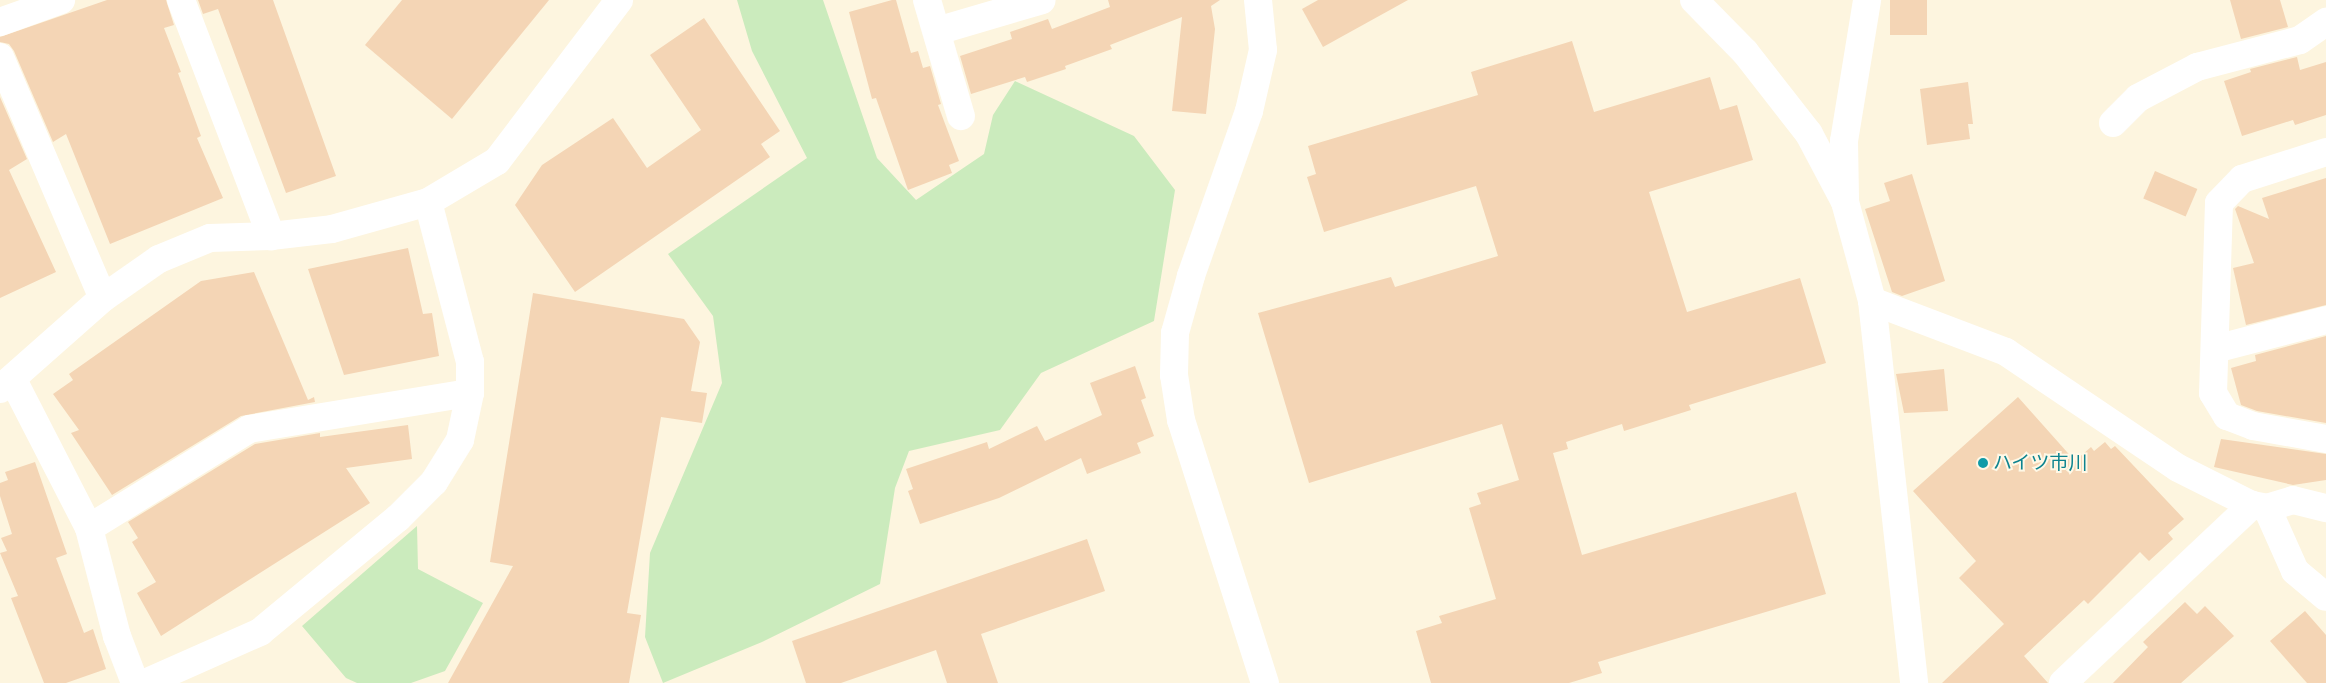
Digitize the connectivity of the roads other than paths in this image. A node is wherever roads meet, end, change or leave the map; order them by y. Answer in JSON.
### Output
{"nodes":[{"id":1,"x":61,"y":0,"type":"edge"},
{"id":2,"x":181,"y":0,"type":"edge"},
{"id":3,"x":619,"y":0,"type":"edge"},
{"id":4,"x":927,"y":0,"type":"edge"},
{"id":5,"x":1042,"y":0,"type":"edge"},
{"id":6,"x":1258,"y":0,"type":"edge"},
{"id":7,"x":1694,"y":0,"type":"edge"},
{"id":8,"x":1867,"y":0,"type":"edge"},
{"id":9,"x":0,"y":22,"type":"edge"},
{"id":10,"x":2326,"y":22,"type":"edge"},
{"id":11,"x":937,"y":31,"type":"junction"},
{"id":12,"x":0,"y":57,"type":"edge"},
{"id":13,"x":961,"y":116,"type":"dead end"},
{"id":14,"x":2113,"y":123,"type":"dead end"},
{"id":15,"x":2326,"y":152,"type":"edge"},
{"id":16,"x":428,"y":202,"type":"junction"},
{"id":17,"x":1845,"y":202,"type":"junction"},
{"id":18,"x":271,"y":236,"type":"junction"},
{"id":19,"x":103,"y":298,"type":"junction"},
{"id":20,"x":1872,"y":301,"type":"junction"},
{"id":21,"x":2326,"y":320,"type":"edge"},
{"id":22,"x":2215,"y":349,"type":"junction"},
{"id":23,"x":6,"y":384,"type":"edge"},
{"id":24,"x":470,"y":393,"type":"junction"},
{"id":25,"x":2326,"y":439,"type":"edge"},
{"id":26,"x":2259,"y":506,"type":"junction"},
{"id":27,"x":2326,"y":508,"type":"edge"},
{"id":28,"x":89,"y":528,"type":"junction"},
{"id":29,"x":2326,"y":597,"type":"edge"},
{"id":30,"x":135,"y":683,"type":"edge"},
{"id":31,"x":145,"y":683,"type":"edge"},
{"id":32,"x":1265,"y":683,"type":"edge"},
{"id":33,"x":1914,"y":683,"type":"edge"},
{"id":34,"x":2063,"y":683,"type":"edge"}],
"edges":[{"from":1,"to":9,"type":"street"},
{"from":2,"to":18,"type":"street"},
{"from":3,"to":16,"type":"street"},
{"from":4,"to":11,"type":"street"},
{"from":5,"to":11,"type":"street"},
{"from":6,"to":32,"type":"street"},
{"from":7,"to":17,"type":"street"},
{"from":8,"to":17,"type":"street"},
{"from":10,"to":14,"type":"street"},
{"from":11,"to":13,"type":"street"},
{"from":12,"to":19,"type":"street"},
{"from":15,"to":22,"type":"street"},
{"from":16,"to":18,"type":"street"},
{"from":16,"to":24,"type":"street"},
{"from":17,"to":20,"type":"street"},
{"from":18,"to":19,"type":"street"},
{"from":19,"to":23,"type":"street"},
{"from":20,"to":26,"type":"street"},
{"from":20,"to":33,"type":"street"},
{"from":21,"to":22,"type":"street"},
{"from":22,"to":25,"type":"street"},
{"from":23,"to":28,"type":"street"},
{"from":24,"to":28,"type":"street"},
{"from":24,"to":31,"type":"street"},
{"from":26,"to":27,"type":"street"},
{"from":26,"to":29,"type":"street"},
{"from":26,"to":34,"type":"street"},
{"from":28,"to":30,"type":"street"}]}
